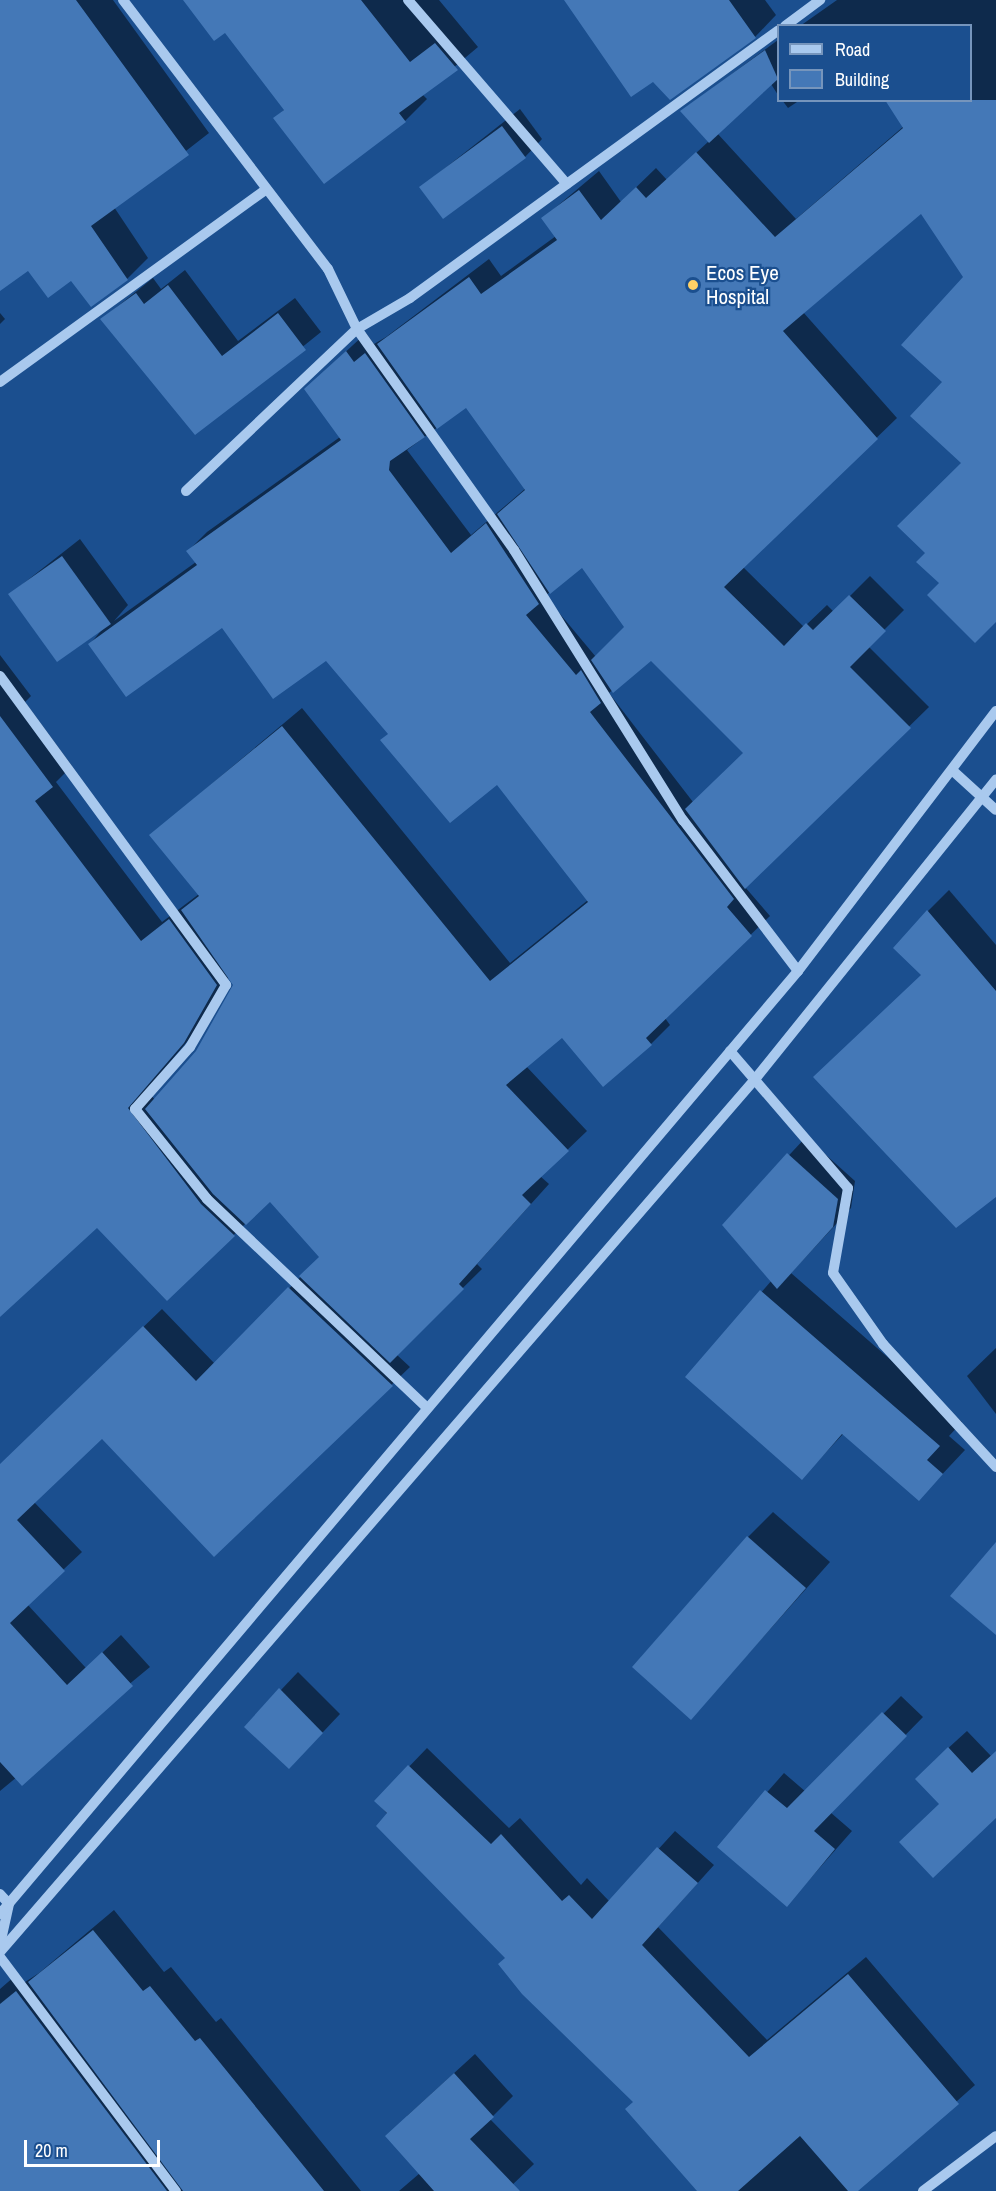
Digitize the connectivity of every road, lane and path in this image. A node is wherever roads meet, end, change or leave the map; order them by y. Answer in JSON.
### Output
{"nodes":[{"id":1,"x":123,"y":0,"type":"edge"},
{"id":2,"x":408,"y":0,"type":"edge"},
{"id":3,"x":820,"y":0,"type":"edge"},
{"id":4,"x":788,"y":24,"type":"edge"},
{"id":5,"x":777,"y":32,"type":"edge"},
{"id":6,"x":567,"y":184,"type":"junction"},
{"id":7,"x":267,"y":189,"type":"junction"},
{"id":8,"x":357,"y":329,"type":"junction"},
{"id":9,"x":0,"y":382,"type":"edge"},
{"id":10,"x":186,"y":491,"type":"dead end"},
{"id":11,"x":0,"y":676,"type":"edge"},
{"id":12,"x":996,"y":711,"type":"edge"},
{"id":13,"x":952,"y":770,"type":"junction"},
{"id":14,"x":996,"y":779,"type":"edge"},
{"id":15,"x":982,"y":798,"type":"junction"},
{"id":16,"x":996,"y":810,"type":"edge"},
{"id":17,"x":798,"y":971,"type":"junction"},
{"id":18,"x":730,"y":1051,"type":"junction"},
{"id":19,"x":756,"y":1078,"type":"junction"},
{"id":20,"x":427,"y":1408,"type":"junction"},
{"id":21,"x":996,"y":1467,"type":"edge"},
{"id":22,"x":0,"y":1894,"type":"edge"},
{"id":23,"x":9,"y":1904,"type":"junction"},
{"id":24,"x":0,"y":1914,"type":"edge"},
{"id":25,"x":0,"y":1945,"type":"edge"},
{"id":26,"x":0,"y":1952,"type":"edge"},
{"id":27,"x":0,"y":1957,"type":"edge"},
{"id":28,"x":996,"y":2136,"type":"edge"},
{"id":29,"x":176,"y":2191,"type":"edge"},
{"id":30,"x":923,"y":2191,"type":"edge"}],
"edges":[{"from":1,"to":7,"type":"street"},
{"from":2,"to":6,"type":"street"},
{"from":3,"to":4,"type":"street"},
{"from":5,"to":6,"type":"street"},
{"from":6,"to":8,"type":"street"},
{"from":7,"to":8,"type":"street"},
{"from":7,"to":9,"type":"street"},
{"from":8,"to":10,"type":"street"},
{"from":8,"to":17,"type":"street"},
{"from":11,"to":20,"type":"street"},
{"from":12,"to":13,"type":"street"},
{"from":13,"to":15,"type":"street"},
{"from":13,"to":17,"type":"street"},
{"from":14,"to":15,"type":"street"},
{"from":15,"to":16,"type":"street"},
{"from":15,"to":19,"type":"street"},
{"from":17,"to":18,"type":"street"},
{"from":18,"to":19,"type":"street"},
{"from":18,"to":20,"type":"street"},
{"from":19,"to":21,"type":"street"},
{"from":19,"to":26,"type":"street"},
{"from":20,"to":23,"type":"street"},
{"from":22,"to":23,"type":"street"},
{"from":23,"to":24,"type":"street"},
{"from":23,"to":25,"type":"street"},
{"from":27,"to":29,"type":"street"},
{"from":28,"to":30,"type":"street"}]}
